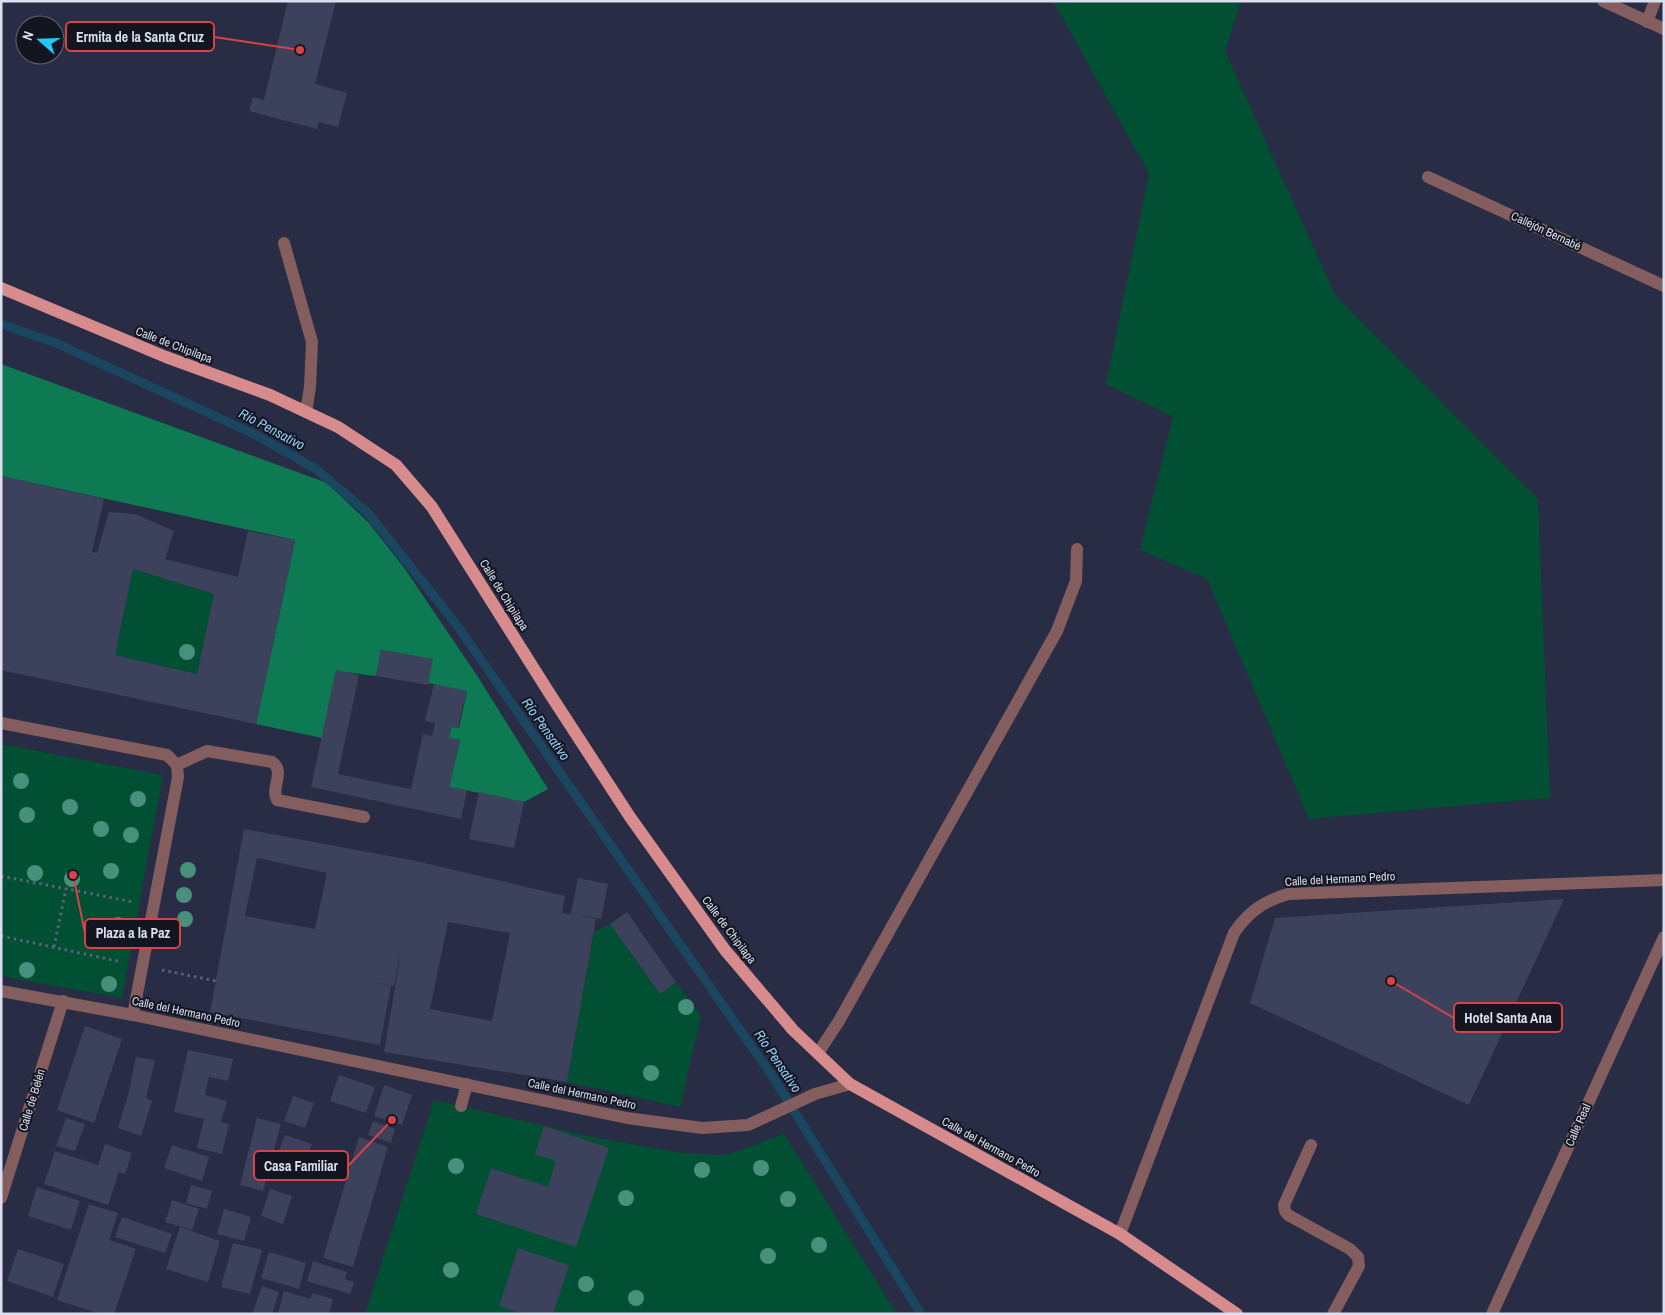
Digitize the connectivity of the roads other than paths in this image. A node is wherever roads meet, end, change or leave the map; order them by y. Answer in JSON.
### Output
{"nodes":[{"id":1,"x":1603,"y":1,"type":"edge"},
{"id":2,"x":1655,"y":1,"type":"edge"},
{"id":3,"x":1647,"y":22,"type":"junction"},
{"id":4,"x":1664,"y":29,"type":"edge"},
{"id":5,"x":1428,"y":177,"type":"dead end"},
{"id":6,"x":284,"y":243,"type":"dead end"},
{"id":7,"x":1664,"y":286,"type":"edge"},
{"id":8,"x":1,"y":288,"type":"edge"},
{"id":9,"x":306,"y":412,"type":"junction"},
{"id":10,"x":1077,"y":549,"type":"dead end"},
{"id":11,"x":1,"y":723,"type":"edge"},
{"id":12,"x":177,"y":765,"type":"junction"},
{"id":13,"x":364,"y":817,"type":"dead end"},
{"id":14,"x":1664,"y":880,"type":"edge"},
{"id":15,"x":1664,"y":937,"type":"edge"},
{"id":16,"x":1,"y":991,"type":"edge"},
{"id":17,"x":63,"y":1002,"type":"junction"},
{"id":18,"x":133,"y":1015,"type":"junction"},
{"id":19,"x":818,"y":1054,"type":"junction"},
{"id":20,"x":467,"y":1084,"type":"junction"},
{"id":21,"x":850,"y":1084,"type":"junction"},
{"id":22,"x":460,"y":1106,"type":"dead end"},
{"id":23,"x":1311,"y":1145,"type":"dead end"},
{"id":24,"x":4,"y":1178,"type":"edge"},
{"id":25,"x":1,"y":1198,"type":"edge"},
{"id":26,"x":1120,"y":1234,"type":"junction"},
{"id":27,"x":1237,"y":1314,"type":"edge"},
{"id":28,"x":1333,"y":1314,"type":"edge"},
{"id":29,"x":1492,"y":1314,"type":"edge"}],
"edges":[{"from":1,"to":3,"type":"street"},
{"from":2,"to":3,"type":"street"},
{"from":3,"to":4,"type":"street"},
{"from":5,"to":7,"type":"street","name":"Callejón Bernabé"},
{"from":6,"to":9,"type":"street"},
{"from":8,"to":9,"type":"main road","name":"Calle de Chipilapa"},
{"from":9,"to":19,"type":"main road","name":"Calle de Chipilapa"},
{"from":10,"to":19,"type":"street"},
{"from":11,"to":12,"type":"street"},
{"from":12,"to":13,"type":"street"},
{"from":12,"to":18,"type":"street"},
{"from":14,"to":26,"type":"street","name":"Calle del Hermano Pedro"},
{"from":15,"to":29,"type":"street","name":"Calle Real"},
{"from":16,"to":17,"type":"street","name":"Calle del Hermano Pedro"},
{"from":17,"to":18,"type":"street","name":"Calle del Hermano Pedro"},
{"from":17,"to":24,"type":"street","name":"Calle de Belén"},
{"from":18,"to":20,"type":"street","name":"Calle del Hermano Pedro"},
{"from":19,"to":21,"type":"main road","name":"Calle de Chipilapa"},
{"from":20,"to":21,"type":"street","name":"Calle del Hermano Pedro"},
{"from":20,"to":22,"type":"street"},
{"from":21,"to":26,"type":"main road","name":"Calle del Hermano Pedro"},
{"from":23,"to":28,"type":"street"},
{"from":24,"to":25,"type":"street","name":"Calle de Belén"},
{"from":26,"to":27,"type":"main road","name":"Calle del Hermano Pedro"}]}
